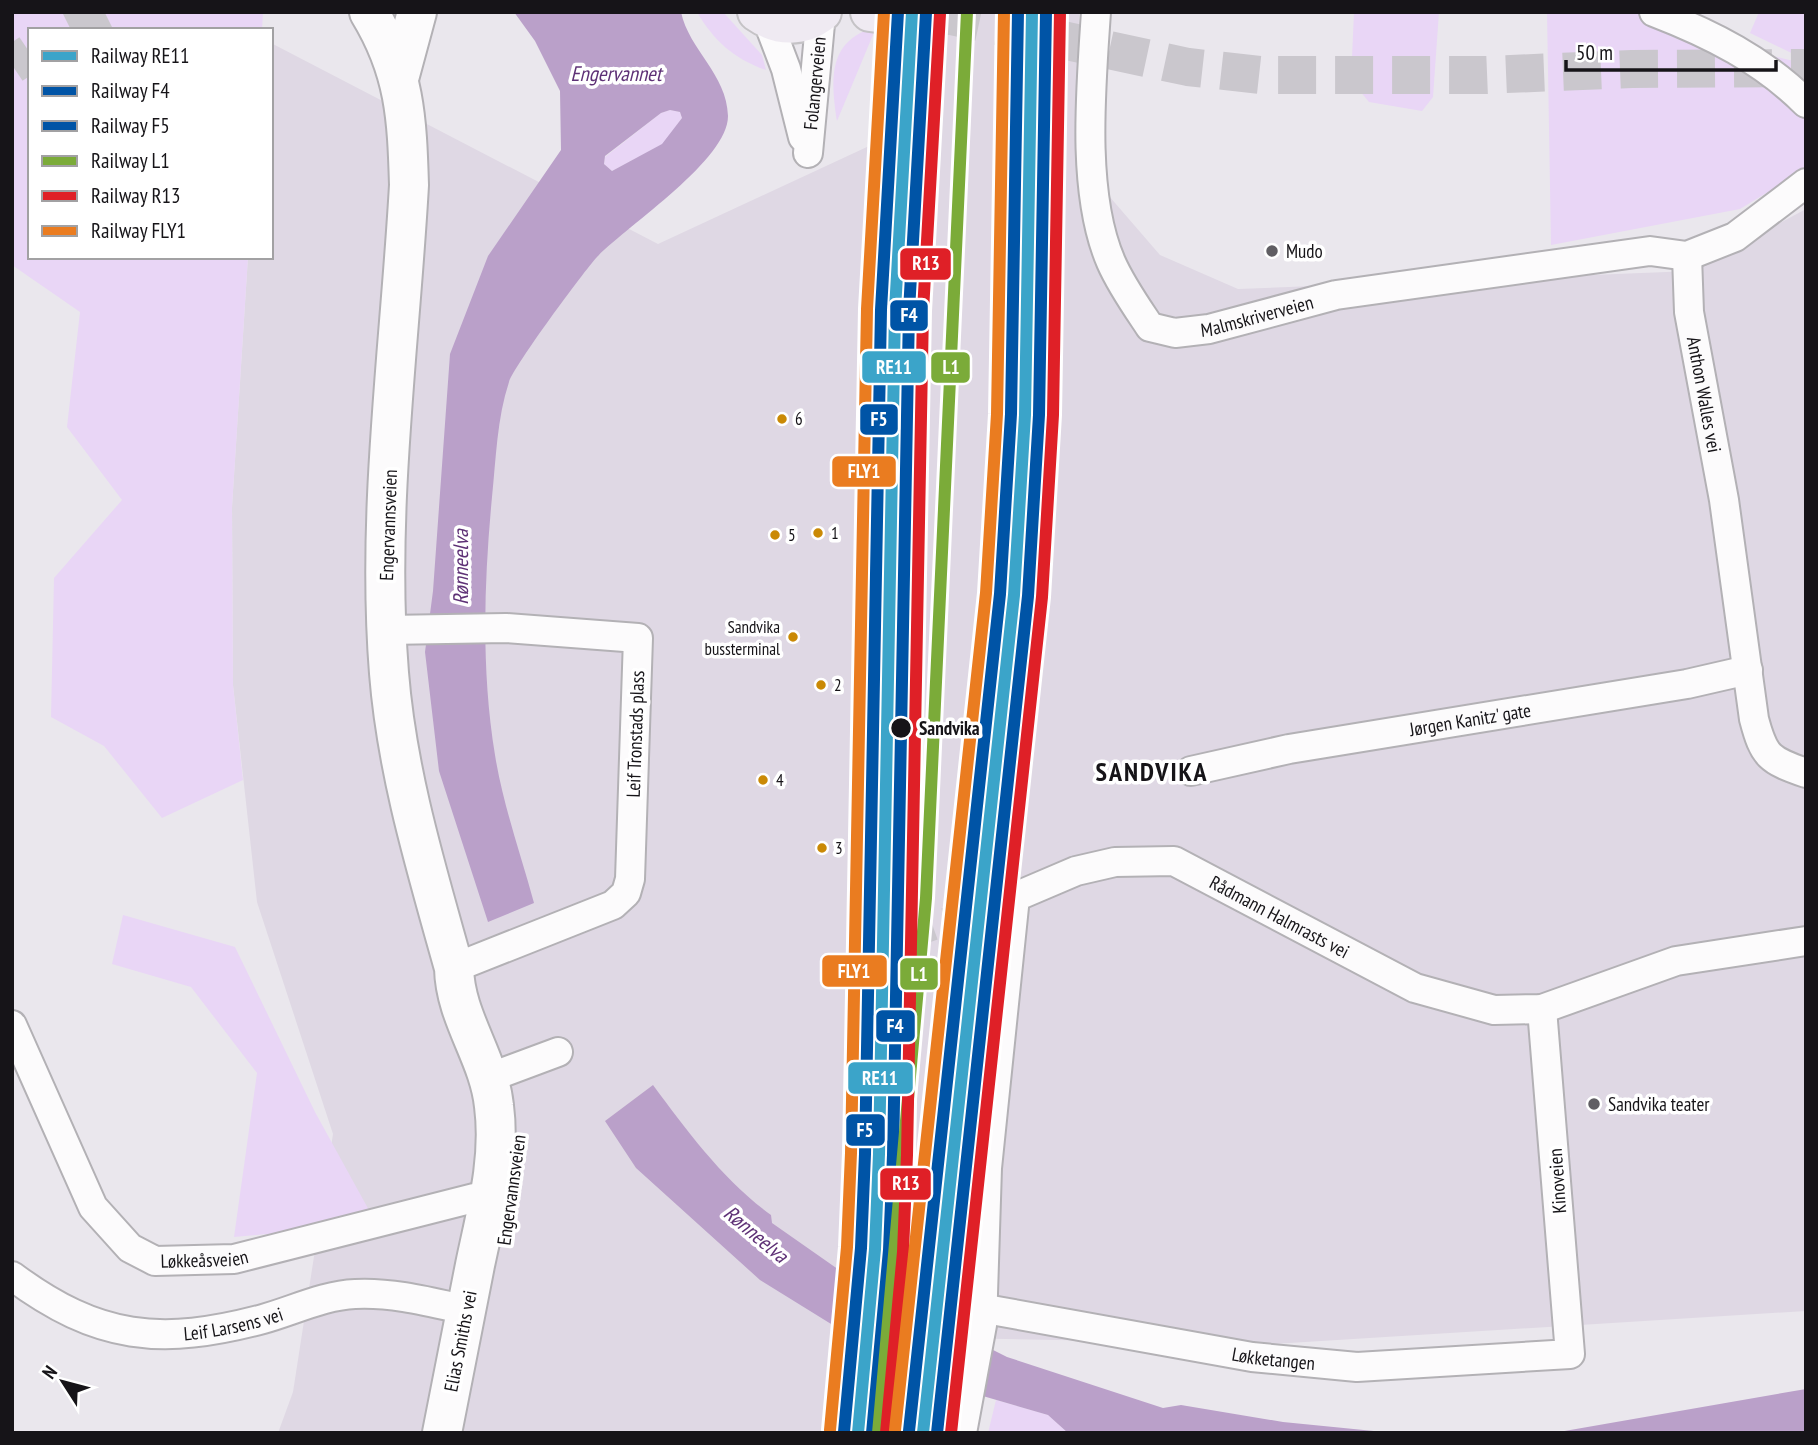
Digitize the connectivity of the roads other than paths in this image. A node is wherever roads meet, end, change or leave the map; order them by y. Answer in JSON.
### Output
{"nodes":[{"id":1,"x":369,"y":12,"type":"edge"},
{"id":2,"x":418,"y":12,"type":"edge"},
{"id":3,"x":1096,"y":12,"type":"edge"},
{"id":4,"x":1654,"y":12,"type":"edge"},
{"id":5,"x":822,"y":13,"type":"edge"},
{"id":6,"x":762,"y":16,"type":"edge"},
{"id":7,"x":400,"y":75,"type":"junction"},
{"id":8,"x":1806,"y":103,"type":"edge"},
{"id":9,"x":1806,"y":183,"type":"edge"},
{"id":10,"x":1687,"y":256,"type":"junction"},
{"id":11,"x":403,"y":630,"type":"junction"},
{"id":12,"x":1748,"y":670,"type":"junction"},
{"id":13,"x":1191,"y":771,"type":"dead end"},
{"id":14,"x":1806,"y":773,"type":"edge"},
{"id":15,"x":1806,"y":941,"type":"edge"},
{"id":16,"x":454,"y":968,"type":"junction"},
{"id":17,"x":1542,"y":1009,"type":"junction"},
{"id":18,"x":12,"y":1025,"type":"edge"},
{"id":19,"x":558,"y":1052,"type":"dead end"},
{"id":20,"x":501,"y":1073,"type":"junction"},
{"id":21,"x":489,"y":1199,"type":"junction"},
{"id":22,"x":489,"y":1256,"type":"junction"},
{"id":23,"x":12,"y":1276,"type":"edge"},
{"id":24,"x":466,"y":1310,"type":"junction"},
{"id":25,"x":981,"y":1316,"type":"junction"},
{"id":26,"x":1570,"y":1354,"type":"joint"},
{"id":27,"x":964,"y":1424,"type":"edge"},
{"id":28,"x":442,"y":1433,"type":"edge"},
{"id":29,"x":467,"y":1433,"type":"edge"}],
"edges":[{"from":1,"to":7,"type":"main road","name":"Engervannsveien"},
{"from":2,"to":7,"type":"main road","name":"Engervannsveien"},
{"from":3,"to":10,"type":"street","name":"Malmskriverveien"},
{"from":4,"to":8,"type":"street"},
{"from":5,"to":6,"type":"main road"},
{"from":5,"to":6,"type":"street","name":"Folangerveien"},
{"from":7,"to":11,"type":"main road","name":"Engervannsveien"},
{"from":9,"to":10,"type":"street"},
{"from":10,"to":12,"type":"street","name":"Anthon Walles vei"},
{"from":11,"to":16,"type":"main road","name":"Engervannsveien"},
{"from":11,"to":16,"type":"street","name":"Leif Tronstads plass"},
{"from":12,"to":13,"type":"street","name":"Jørgen Kanitz' gate"},
{"from":12,"to":14,"type":"street","name":"Anthon Walles vei"},
{"from":15,"to":17,"type":"street","name":"Rådmann Halmrasts vei"},
{"from":16,"to":20,"type":"main road","name":"Engervannsveien"},
{"from":17,"to":25,"type":"street","name":"Rådmann Halmrasts vei"},
{"from":17,"to":26,"type":"street","name":"Kinoveien"},
{"from":18,"to":21,"type":"street","name":"Løkkeåsveien"},
{"from":19,"to":20,"type":"street"},
{"from":20,"to":21,"type":"main road","name":"Engervannsveien"},
{"from":20,"to":22,"type":"main road","name":"Engervannsveien"},
{"from":21,"to":22,"type":"main road","name":"Engervannsveien"},
{"from":22,"to":24,"type":"main road","name":"Elias Smiths vei"},
{"from":22,"to":29,"type":"main road","name":"Elias Smiths vei"},
{"from":23,"to":24,"type":"street","name":"Leif Larsens vei"},
{"from":24,"to":28,"type":"main road","name":"Elias Smiths vei"},
{"from":25,"to":26,"type":"street","name":"Løkketangen"},
{"from":25,"to":27,"type":"street"}]}
